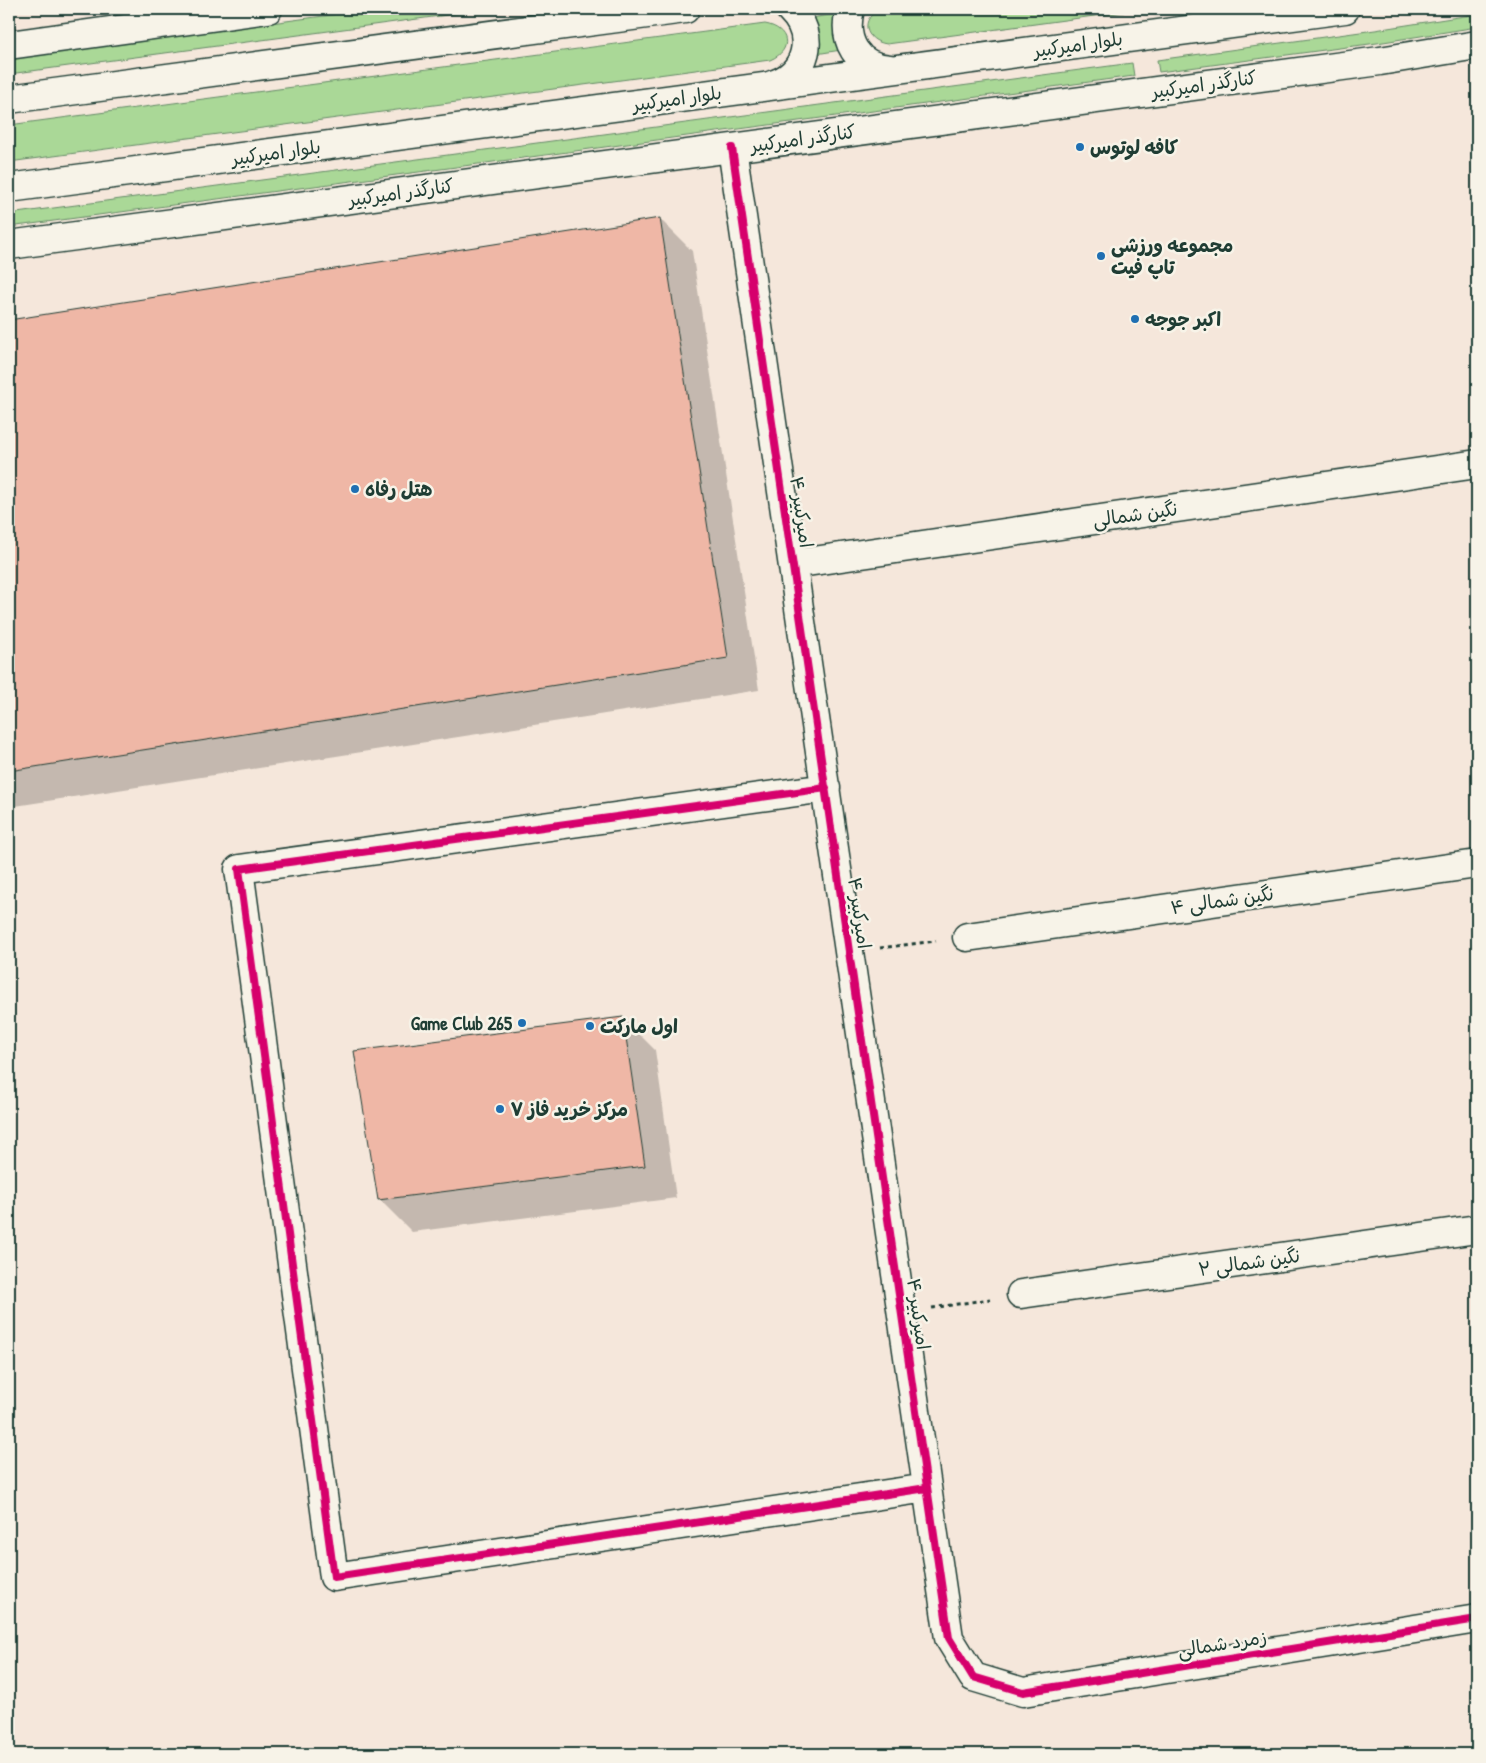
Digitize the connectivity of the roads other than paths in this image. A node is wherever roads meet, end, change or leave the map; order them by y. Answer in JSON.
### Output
{"nodes":[{"id":1,"x":268,"y":9,"type":"edge"},
{"id":2,"x":685,"y":9,"type":"edge"},
{"id":3,"x":790,"y":9,"type":"edge"},
{"id":4,"x":850,"y":9,"type":"edge"},
{"id":5,"x":1345,"y":9,"type":"edge"},
{"id":6,"x":114,"y":19,"type":"edge"},
{"id":7,"x":9,"y":45,"type":"edge"},
{"id":8,"x":1477,"y":45,"type":"edge"},
{"id":9,"x":895,"y":69,"type":"junction"},
{"id":10,"x":768,"y":86,"type":"junction"},
{"id":11,"x":9,"y":100,"type":"edge"},
{"id":12,"x":732,"y":148,"type":"junction"},
{"id":13,"x":9,"y":188,"type":"edge"},
{"id":14,"x":9,"y":245,"type":"edge"},
{"id":15,"x":1477,"y":464,"type":"edge"},
{"id":16,"x":793,"y":564,"type":"junction"},
{"id":17,"x":826,"y":788,"type":"junction"},
{"id":18,"x":1477,"y":864,"type":"edge"},
{"id":19,"x":968,"y":937,"type":"road end"},
{"id":20,"x":1477,"y":1229,"type":"edge"},
{"id":21,"x":1021,"y":1294,"type":"road end"},
{"id":22,"x":927,"y":1488,"type":"junction"},
{"id":23,"x":1477,"y":1619,"type":"edge"},
{"id":24,"x":973,"y":1677,"type":"joint"}],
"edges":[{"from":1,"to":6,"type":"street"},
{"from":2,"to":11,"type":"street"},
{"from":3,"to":10,"type":"street"},
{"from":4,"to":9,"type":"street"},
{"from":5,"to":9,"type":"street","name":"بلوار امیرکبیر"},
{"from":6,"to":7,"type":"street"},
{"from":8,"to":12,"type":"street","name":"کنارگذر امیرکبیر"},
{"from":9,"to":10,"type":"street","name":"بلوار امیرکبیر"},
{"from":10,"to":13,"type":"street","name":"بلوار امیرکبیر"},
{"from":12,"to":14,"type":"street","name":"کنارگذر امیرکبیر"},
{"from":12,"to":16,"type":"street","name":"امیرکبیر ۴"},
{"from":15,"to":16,"type":"street","name":"نگین شمالی"},
{"from":16,"to":17,"type":"street","name":"امیرکبیر ۴"},
{"from":17,"to":22,"type":"street","name":"امیرکبیر ۴"},
{"from":17,"to":22,"type":"street"},
{"from":18,"to":19,"type":"street","name":"نگین شمالی ۴"},
{"from":20,"to":21,"type":"street","name":"نگین شمالی ۲"},
{"from":22,"to":24,"type":"street","name":"امیرکبیر ۴"},
{"from":23,"to":24,"type":"street","name":"زمرد شمالی"}]}
